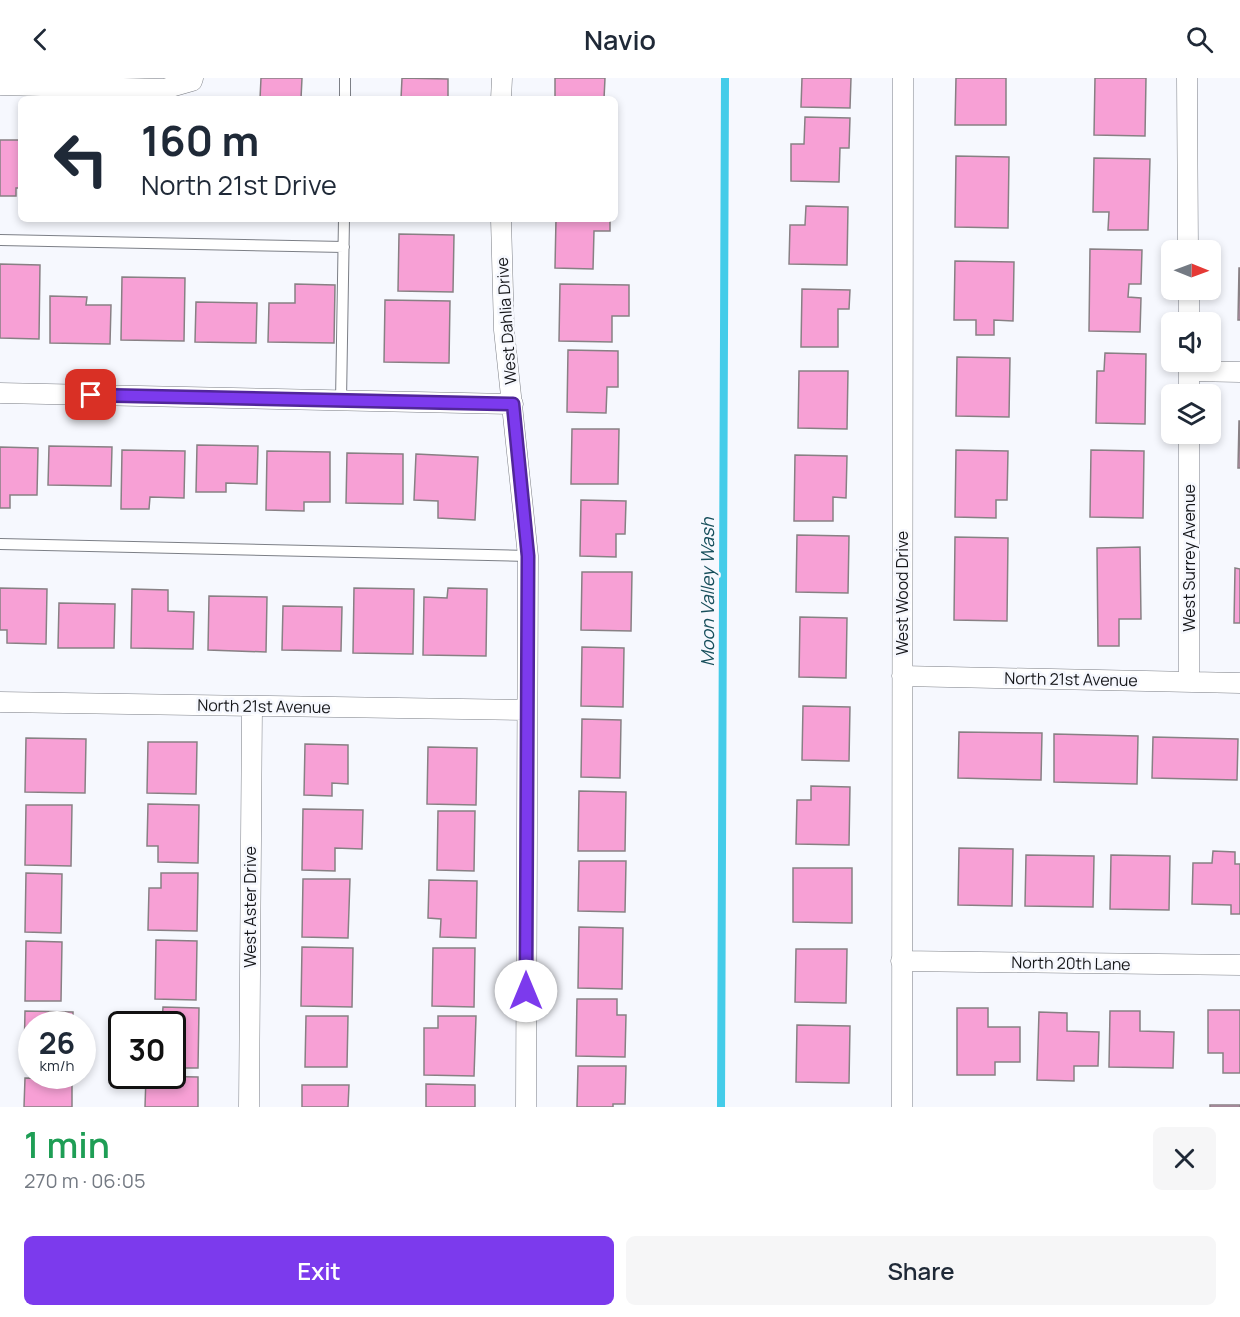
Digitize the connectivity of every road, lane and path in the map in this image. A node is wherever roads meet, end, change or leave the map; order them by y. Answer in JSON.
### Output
{"nodes":[{"id":1,"x":345,"y":78,"type":"edge"},
{"id":2,"x":501,"y":78,"type":"edge"},
{"id":3,"x":903,"y":78,"type":"edge"},
{"id":4,"x":1187,"y":78,"type":"edge"},
{"id":5,"x":192,"y":80,"type":"edge"},
{"id":6,"x":37,"y":82,"type":"edge"},
{"id":7,"x":0,"y":85,"type":"edge"},
{"id":8,"x":345,"y":96,"type":"edge"},
{"id":9,"x":501,"y":96,"type":"edge"},
{"id":10,"x":344,"y":222,"type":"edge"},
{"id":11,"x":501,"y":222,"type":"edge"},
{"id":12,"x":0,"y":240,"type":"edge"},
{"id":13,"x":1188,"y":240,"type":"edge"},
{"id":14,"x":344,"y":247,"type":"junction"},
{"id":15,"x":1221,"y":370,"type":"edge"},
{"id":16,"x":1240,"y":372,"type":"edge"},
{"id":17,"x":0,"y":393,"type":"edge"},
{"id":18,"x":341,"y":401,"type":"junction"},
{"id":19,"x":513,"y":404,"type":"junction"},
{"id":20,"x":1189,"y":444,"type":"edge"},
{"id":21,"x":0,"y":544,"type":"edge"},
{"id":22,"x":528,"y":556,"type":"junction"},
{"id":23,"x":902,"y":676,"type":"junction"},
{"id":24,"x":1189,"y":682,"type":"junction"},
{"id":25,"x":1240,"y":683,"type":"edge"},
{"id":26,"x":0,"y":702,"type":"edge"},
{"id":27,"x":252,"y":707,"type":"junction"},
{"id":28,"x":527,"y":710,"type":"junction"},
{"id":29,"x":901,"y":961,"type":"junction"},
{"id":30,"x":1240,"y":965,"type":"edge"},
{"id":31,"x":249,"y":1107,"type":"edge"},
{"id":32,"x":526,"y":1107,"type":"edge"},
{"id":33,"x":902,"y":1107,"type":"edge"}],
"edges":[{"from":1,"to":8,"type":"lane"},
{"from":2,"to":9,"type":"street"},
{"from":3,"to":23,"type":"street","name":"West Wood Drive"},
{"from":4,"to":13,"type":"street"},
{"from":5,"to":6,"type":"street"},
{"from":6,"to":7,"type":"street"},
{"from":10,"to":14,"type":"lane"},
{"from":11,"to":19,"type":"street","name":"West Dahlia Drive"},
{"from":12,"to":14,"type":"lane"},
{"from":14,"to":18,"type":"lane"},
{"from":15,"to":16,"type":"street"},
{"from":17,"to":18,"type":"street"},
{"from":18,"to":19,"type":"street"},
{"from":19,"to":22,"type":"street","name":"West Dahlia Drive"},
{"from":20,"to":24,"type":"street","name":"West Surrey Avenue"},
{"from":21,"to":22,"type":"lane"},
{"from":22,"to":28,"type":"street","name":"West Dahlia Drive"},
{"from":23,"to":24,"type":"street","name":"North 21st Avenue"},
{"from":23,"to":29,"type":"street","name":"West Wood Drive"},
{"from":24,"to":25,"type":"street","name":"North 21st Avenue"},
{"from":26,"to":27,"type":"street","name":"North 21st Avenue"},
{"from":27,"to":28,"type":"street","name":"North 21st Avenue"},
{"from":27,"to":31,"type":"street","name":"West Aster Drive"},
{"from":28,"to":32,"type":"street","name":"West Dahlia Drive"},
{"from":29,"to":30,"type":"street","name":"North 20th Lane"},
{"from":29,"to":33,"type":"street","name":"West Wood Drive"}]}
